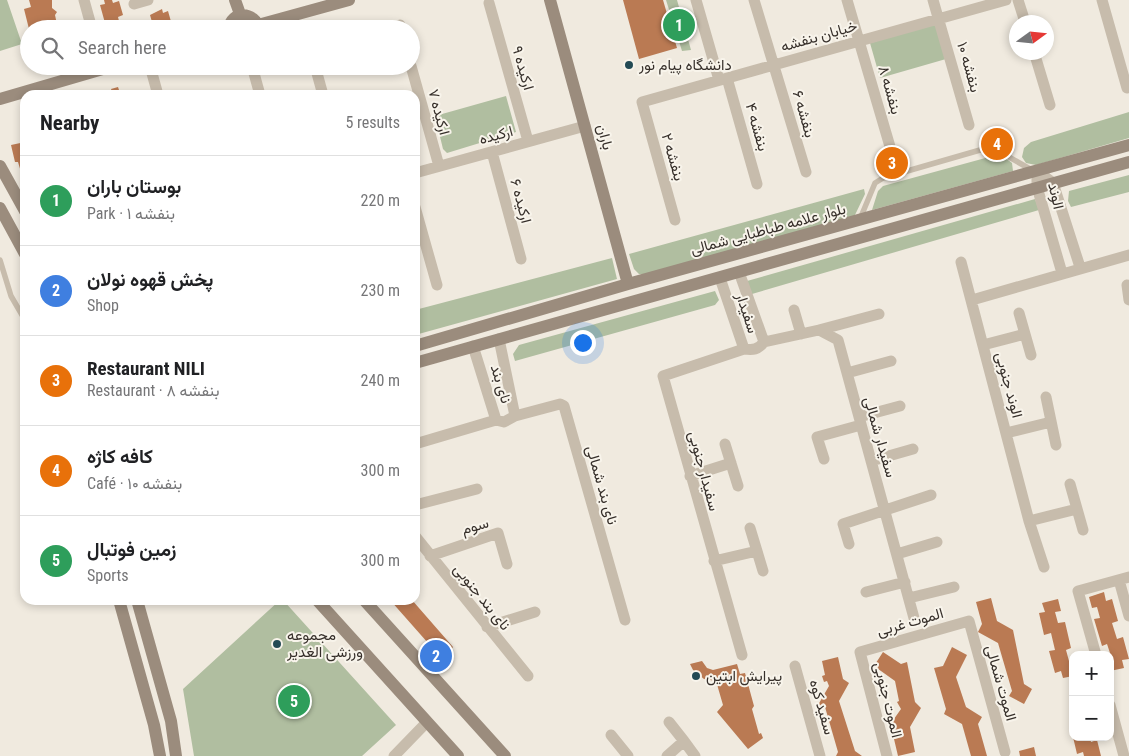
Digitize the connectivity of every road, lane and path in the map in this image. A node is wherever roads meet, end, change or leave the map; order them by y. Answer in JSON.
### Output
{"nodes":[{"id":1,"x":84,"y":0,"type":"edge"},
{"id":2,"x":148,"y":0,"type":"edge"},
{"id":3,"x":235,"y":0,"type":"edge"},
{"id":4,"x":349,"y":0,"type":"edge"},
{"id":5,"x":550,"y":0,"type":"edge"},
{"id":6,"x":696,"y":0,"type":"edge"},
{"id":7,"x":754,"y":0,"type":"edge"},
{"id":8,"x":847,"y":0,"type":"edge"},
{"id":9,"x":933,"y":0,"type":"edge"},
{"id":10,"x":1006,"y":0,"type":"edge"},
{"id":11,"x":1018,"y":0,"type":"edge"},
{"id":12,"x":1102,"y":0,"type":"edge"},
{"id":13,"x":489,"y":3,"type":"dead end"},
{"id":14,"x":134,"y":4,"type":"dead end"},
{"id":15,"x":240,"y":14,"type":"junction"},
{"id":16,"x":1022,"y":15,"type":"edge"},
{"id":17,"x":939,"y":18,"type":"junction"},
{"id":18,"x":90,"y":20,"type":"edge"},
{"id":19,"x":232,"y":20,"type":"edge"},
{"id":20,"x":253,"y":20,"type":"edge"},
{"id":21,"x":282,"y":20,"type":"edge"},
{"id":22,"x":859,"y":40,"type":"junction"},
{"id":23,"x":1036,"y":60,"type":"edge"},
{"id":24,"x":774,"y":64,"type":"junction"},
{"id":25,"x":79,"y":75,"type":"edge"},
{"id":26,"x":152,"y":75,"type":"edge"},
{"id":27,"x":254,"y":75,"type":"edge"},
{"id":28,"x":317,"y":75,"type":"edge"},
{"id":29,"x":414,"y":75,"type":"edge"},
{"id":30,"x":723,"y":79,"type":"junction"},
{"id":31,"x":1127,"y":88,"type":"dead end"},
{"id":32,"x":27,"y":90,"type":"edge"},
{"id":33,"x":157,"y":90,"type":"edge"},
{"id":34,"x":259,"y":90,"type":"edge"},
{"id":35,"x":322,"y":90,"type":"edge"},
{"id":36,"x":418,"y":90,"type":"edge"},
{"id":37,"x":20,"y":92,"type":"edge"},
{"id":38,"x":0,"y":98,"type":"edge"},
{"id":39,"x":420,"y":98,"type":"edge"},
{"id":40,"x":642,"y":102,"type":"joint"},
{"id":41,"x":1050,"y":105,"type":"dead end"},
{"id":42,"x":969,"y":125,"type":"dead end"},
{"id":43,"x":585,"y":126,"type":"junction"},
{"id":44,"x":528,"y":142,"type":"junction"},
{"id":45,"x":1129,"y":145,"type":"edge"},
{"id":46,"x":891,"y":150,"type":"dead end"},
{"id":47,"x":492,"y":152,"type":"junction"},
{"id":48,"x":1129,"y":162,"type":"edge"},
{"id":49,"x":0,"y":166,"type":"edge"},
{"id":50,"x":439,"y":166,"type":"junction"},
{"id":51,"x":1037,"y":171,"type":"junction"},
{"id":52,"x":420,"y":172,"type":"edge"},
{"id":53,"x":806,"y":172,"type":"dead end"},
{"id":54,"x":1053,"y":183,"type":"junction"},
{"id":55,"x":757,"y":184,"type":"dead end"},
{"id":56,"x":1037,"y":187,"type":"junction"},
{"id":57,"x":20,"y":198,"type":"edge"},
{"id":58,"x":0,"y":208,"type":"edge"},
{"id":59,"x":675,"y":220,"type":"dead end"},
{"id":60,"x":859,"y":221,"type":"junction"},
{"id":61,"x":420,"y":224,"type":"edge"},
{"id":62,"x":20,"y":245,"type":"edge"},
{"id":63,"x":1129,"y":255,"type":"edge"},
{"id":64,"x":521,"y":259,"type":"dead end"},
{"id":65,"x":0,"y":260,"type":"edge"},
{"id":66,"x":961,"y":262,"type":"dead end"},
{"id":67,"x":1080,"y":267,"type":"junction"},
{"id":68,"x":739,"y":272,"type":"junction"},
{"id":69,"x":1062,"y":273,"type":"junction"},
{"id":70,"x":720,"y":278,"type":"junction"},
{"id":71,"x":437,"y":284,"type":"dead end"},
{"id":72,"x":628,"y":284,"type":"junction"},
{"id":73,"x":1127,"y":285,"type":"dead end"},
{"id":74,"x":972,"y":300,"type":"junction"},
{"id":75,"x":1129,"y":300,"type":"edge"},
{"id":76,"x":794,"y":310,"type":"dead end"},
{"id":77,"x":20,"y":311,"type":"edge"},
{"id":78,"x":1019,"y":313,"type":"dead end"},
{"id":79,"x":879,"y":314,"type":"dead end"},
{"id":80,"x":819,"y":330,"type":"junction"},
{"id":81,"x":802,"y":334,"type":"junction"},
{"id":82,"x":1025,"y":334,"type":"junction"},
{"id":83,"x":499,"y":339,"type":"junction"},
{"id":84,"x":764,"y":342,"type":"junction"},
{"id":85,"x":420,"y":345,"type":"edge"},
{"id":86,"x":983,"y":345,"type":"junction"},
{"id":87,"x":473,"y":346,"type":"junction"},
{"id":88,"x":744,"y":349,"type":"junction"},
{"id":89,"x":1031,"y":355,"type":"dead end"},
{"id":90,"x":420,"y":361,"type":"edge"},
{"id":91,"x":891,"y":361,"type":"dead end"},
{"id":92,"x":847,"y":373,"type":"junction"},
{"id":93,"x":1046,"y":397,"type":"dead end"},
{"id":94,"x":900,"y":406,"type":"dead end"},
{"id":95,"x":515,"y":416,"type":"junction"},
{"id":96,"x":496,"y":420,"type":"junction"},
{"id":97,"x":860,"y":421,"type":"junction"},
{"id":98,"x":1051,"y":422,"type":"junction"},
{"id":99,"x":1006,"y":433,"type":"junction"},
{"id":100,"x":420,"y":443,"type":"edge"},
{"id":101,"x":725,"y":444,"type":"dead end"},
{"id":102,"x":1056,"y":444,"type":"dead end"},
{"id":103,"x":913,"y":449,"type":"dead end"},
{"id":104,"x":824,"y":459,"type":"dead end"},
{"id":105,"x":871,"y":461,"type":"junction"},
{"id":106,"x":731,"y":463,"type":"junction"},
{"id":107,"x":690,"y":476,"type":"junction"},
{"id":108,"x":1070,"y":484,"type":"dead end"},
{"id":109,"x":738,"y":486,"type":"dead end"},
{"id":110,"x":477,"y":489,"type":"dead end"},
{"id":111,"x":931,"y":495,"type":"dead end"},
{"id":112,"x":420,"y":504,"type":"edge"},
{"id":113,"x":884,"y":508,"type":"junction"},
{"id":114,"x":1077,"y":510,"type":"junction"},
{"id":115,"x":1028,"y":521,"type":"junction"},
{"id":116,"x":750,"y":528,"type":"dead end"},
{"id":117,"x":1082,"y":530,"type":"dead end"},
{"id":118,"x":937,"y":542,"type":"dead end"},
{"id":119,"x":420,"y":543,"type":"edge"},
{"id":120,"x":849,"y":544,"type":"dead end"},
{"id":121,"x":757,"y":551,"type":"junction"},
{"id":122,"x":897,"y":554,"type":"junction"},
{"id":123,"x":430,"y":556,"type":"junction"},
{"id":124,"x":714,"y":562,"type":"junction"},
{"id":125,"x":507,"y":564,"type":"dead end"},
{"id":126,"x":1044,"y":567,"type":"dead end"},
{"id":127,"x":763,"y":571,"type":"dead end"},
{"id":128,"x":1124,"y":578,"type":"edge"},
{"id":129,"x":905,"y":582,"type":"junction"},
{"id":130,"x":954,"y":587,"type":"dead end"},
{"id":131,"x":866,"y":592,"type":"dead end"},
{"id":132,"x":909,"y":598,"type":"junction"},
{"id":133,"x":120,"y":605,"type":"edge"},
{"id":134,"x":137,"y":605,"type":"edge"},
{"id":135,"x":322,"y":605,"type":"edge"},
{"id":136,"x":369,"y":605,"type":"edge"},
{"id":137,"x":535,"y":612,"type":"dead end"},
{"id":138,"x":1129,"y":616,"type":"edge"},
{"id":139,"x":914,"y":618,"type":"dead end"},
{"id":140,"x":625,"y":620,"type":"dead end"},
{"id":141,"x":969,"y":621,"type":"joint"},
{"id":142,"x":487,"y":627,"type":"junction"},
{"id":143,"x":1095,"y":651,"type":"edge"},
{"id":144,"x":860,"y":652,"type":"joint"},
{"id":145,"x":742,"y":655,"type":"dead end"},
{"id":146,"x":795,"y":666,"type":"dead end"},
{"id":147,"x":528,"y":676,"type":"dead end"},
{"id":148,"x":1114,"y":720,"type":"edge"},
{"id":149,"x":474,"y":721,"type":"junction"},
{"id":150,"x":427,"y":722,"type":"junction"},
{"id":151,"x":669,"y":722,"type":"dead end"},
{"id":152,"x":611,"y":735,"type":"dead end"},
{"id":153,"x":684,"y":741,"type":"junction"},
{"id":154,"x":1005,"y":752,"type":"dead end"},
{"id":155,"x":160,"y":756,"type":"edge"},
{"id":156,"x":176,"y":756,"type":"edge"},
{"id":157,"x":394,"y":756,"type":"edge"},
{"id":158,"x":459,"y":756,"type":"edge"},
{"id":159,"x":490,"y":756,"type":"edge"},
{"id":160,"x":505,"y":756,"type":"edge"},
{"id":161,"x":628,"y":756,"type":"edge"},
{"id":162,"x":667,"y":756,"type":"edge"},
{"id":163,"x":695,"y":756,"type":"edge"},
{"id":164,"x":820,"y":756,"type":"edge"},
{"id":165,"x":887,"y":756,"type":"edge"},
{"id":166,"x":1124,"y":756,"type":"edge"}],
"edges":[{"from":1,"to":18,"type":"street"},
{"from":2,"to":14,"type":"street"},
{"from":3,"to":15,"type":"main road"},
{"from":4,"to":21,"type":"main road"},
{"from":5,"to":43,"type":"main road","name":"باران"},
{"from":6,"to":30,"type":"street","name":"بنفشه ۴"},
{"from":7,"to":24,"type":"street","name":"بنفشه ۶"},
{"from":8,"to":22,"type":"street","name":"بنفشه ۸"},
{"from":9,"to":17,"type":"street","name":"بنفشه ۱۰"},
{"from":10,"to":17,"type":"street","name":"خیابان بنفشه"},
{"from":11,"to":16,"type":"street"},
{"from":12,"to":31,"type":"street"},
{"from":13,"to":44,"type":"street","name":"ارکیده ۹"},
{"from":15,"to":19,"type":"main road"},
{"from":15,"to":20,"type":"main road"},
{"from":17,"to":22,"type":"street","name":"خیابان بنفشه"},
{"from":17,"to":42,"type":"street","name":"بنفشه ۱۰"},
{"from":22,"to":24,"type":"street","name":"خیابان بنفشه"},
{"from":22,"to":46,"type":"street","name":"بنفشه ۸"},
{"from":23,"to":41,"type":"street"},
{"from":24,"to":30,"type":"street","name":"خیابان بنفشه"},
{"from":24,"to":53,"type":"street","name":"بنفشه ۶"},
{"from":25,"to":32,"type":"main road"},
{"from":26,"to":33,"type":"street"},
{"from":27,"to":34,"type":"street"},
{"from":28,"to":35,"type":"street"},
{"from":29,"to":36,"type":"street","name":"ارکیده ۷"},
{"from":30,"to":40,"type":"street","name":"خیابان بنفشه"},
{"from":30,"to":55,"type":"street","name":"بنفشه ۴"},
{"from":37,"to":38,"type":"main road"},
{"from":39,"to":50,"type":"street","name":"ارکیده ۷"},
{"from":40,"to":59,"type":"street","name":"بنفشه ۲"},
{"from":43,"to":44,"type":"street","name":"ارکیده"},
{"from":43,"to":72,"type":"main road","name":"باران"},
{"from":44,"to":47,"type":"street","name":"ارکیده"},
{"from":45,"to":51,"type":"main road","name":"بلوار علامه طباطبایی شمالی"},
{"from":47,"to":50,"type":"street","name":"ارکیده"},
{"from":47,"to":64,"type":"street","name":"ارکیده ۶"},
{"from":48,"to":54,"type":"main road"},
{"from":49,"to":57,"type":"main road"},
{"from":50,"to":52,"type":"street","name":"ارکیده"},
{"from":51,"to":54,"type":"street","name":"الوند"},
{"from":51,"to":56,"type":"street","name":"الوند"},
{"from":51,"to":60,"type":"main road","name":"بلوار علامه طباطبایی شمالی"},
{"from":51,"to":60,"type":"lane"},
{"from":54,"to":56,"type":"main road"},
{"from":54,"to":67,"type":"street","name":"الوند"},
{"from":56,"to":68,"type":"main road"},
{"from":56,"to":69,"type":"street","name":"الوند"},
{"from":58,"to":62,"type":"main road"},
{"from":60,"to":72,"type":"main road","name":"بلوار علامه طباطبایی شمالی"},
{"from":61,"to":71,"type":"street"},
{"from":63,"to":67,"type":"street"},
{"from":65,"to":77,"type":"lane"},
{"from":66,"to":74,"type":"street","name":"الوند جنوبی"},
{"from":67,"to":69,"type":"street"},
{"from":68,"to":70,"type":"main road"},
{"from":68,"to":84,"type":"street","name":"سفیدار"},
{"from":69,"to":74,"type":"street"},
{"from":70,"to":83,"type":"main road"},
{"from":70,"to":88,"type":"street","name":"سفیدار"},
{"from":72,"to":85,"type":"main road","name":"بلوار علامه طباطبایی شمالی"},
{"from":73,"to":75,"type":"street"},
{"from":74,"to":86,"type":"street","name":"الوند جنوبی"},
{"from":76,"to":81,"type":"street"},
{"from":78,"to":82,"type":"street"},
{"from":79,"to":80,"type":"street"},
{"from":80,"to":81,"type":"street"},
{"from":80,"to":92,"type":"street","name":"سفیدار شمالی"},
{"from":81,"to":84,"type":"street"},
{"from":82,"to":86,"type":"street"},
{"from":82,"to":89,"type":"street"},
{"from":83,"to":87,"type":"main road"},
{"from":83,"to":95,"type":"street","name":"نای بند"},
{"from":84,"to":88,"type":"street","name":"سفیدار"},
{"from":86,"to":99,"type":"street","name":"الوند جنوبی"},
{"from":87,"to":90,"type":"main road"},
{"from":87,"to":96,"type":"street","name":"نای بند"},
{"from":88,"to":107,"type":"street","name":"سفیدار جنوبی"},
{"from":91,"to":92,"type":"street"},
{"from":92,"to":97,"type":"street","name":"سفیدار شمالی"},
{"from":93,"to":98,"type":"street"},
{"from":94,"to":97,"type":"street"},
{"from":95,"to":96,"type":"street","name":"نای بند"},
{"from":95,"to":140,"type":"street","name":"نای بند شمالی"},
{"from":96,"to":100,"type":"street"},
{"from":97,"to":104,"type":"street"},
{"from":97,"to":105,"type":"street","name":"سفیدار شمالی"},
{"from":98,"to":99,"type":"street"},
{"from":98,"to":102,"type":"street"},
{"from":99,"to":115,"type":"street","name":"الوند جنوبی"},
{"from":101,"to":106,"type":"street"},
{"from":103,"to":105,"type":"street"},
{"from":105,"to":113,"type":"street","name":"سفیدار شمالی"},
{"from":106,"to":107,"type":"street"},
{"from":106,"to":109,"type":"street"},
{"from":107,"to":124,"type":"street","name":"سفیدار جنوبی"},
{"from":108,"to":114,"type":"street"},
{"from":110,"to":112,"type":"street"},
{"from":111,"to":113,"type":"street"},
{"from":113,"to":120,"type":"street"},
{"from":113,"to":122,"type":"street","name":"سفیدار شمالی"},
{"from":114,"to":115,"type":"street"},
{"from":114,"to":117,"type":"street"},
{"from":115,"to":126,"type":"street","name":"الوند جنوبی"},
{"from":116,"to":121,"type":"street"},
{"from":118,"to":122,"type":"street"},
{"from":119,"to":123,"type":"street","name":"نای بند جنوبی"},
{"from":121,"to":124,"type":"street"},
{"from":121,"to":127,"type":"street"},
{"from":122,"to":129,"type":"street","name":"سفیدار شمالی"},
{"from":123,"to":125,"type":"street","name":"سوم"},
{"from":123,"to":142,"type":"street","name":"نای بند جنوبی"},
{"from":124,"to":145,"type":"street","name":"سفیدار جنوبی"},
{"from":128,"to":138,"type":"street"},
{"from":128,"to":143,"type":"street"},
{"from":129,"to":131,"type":"street"},
{"from":129,"to":132,"type":"street","name":"سفیدار شمالی"},
{"from":130,"to":132,"type":"street"},
{"from":132,"to":139,"type":"street","name":"سفیدار شمالی"},
{"from":133,"to":155,"type":"main road"},
{"from":134,"to":156,"type":"main road"},
{"from":135,"to":150,"type":"main road"},
{"from":136,"to":149,"type":"main road"},
{"from":137,"to":142,"type":"street"},
{"from":141,"to":144,"type":"street","name":"الموت غربی"},
{"from":141,"to":154,"type":"street","name":"الموت شمالی"},
{"from":142,"to":147,"type":"street","name":"نای بند جنوبی"},
{"from":144,"to":165,"type":"street","name":"الموت جنوبی"},
{"from":146,"to":164,"type":"street","name":"سفید کوه"},
{"from":148,"to":166,"type":"street"},
{"from":149,"to":159,"type":"main road"},
{"from":149,"to":160,"type":"main road"},
{"from":150,"to":157,"type":"street"},
{"from":150,"to":158,"type":"main road"},
{"from":151,"to":153,"type":"street"},
{"from":152,"to":161,"type":"street"},
{"from":153,"to":162,"type":"street"},
{"from":153,"to":163,"type":"street"}]}
